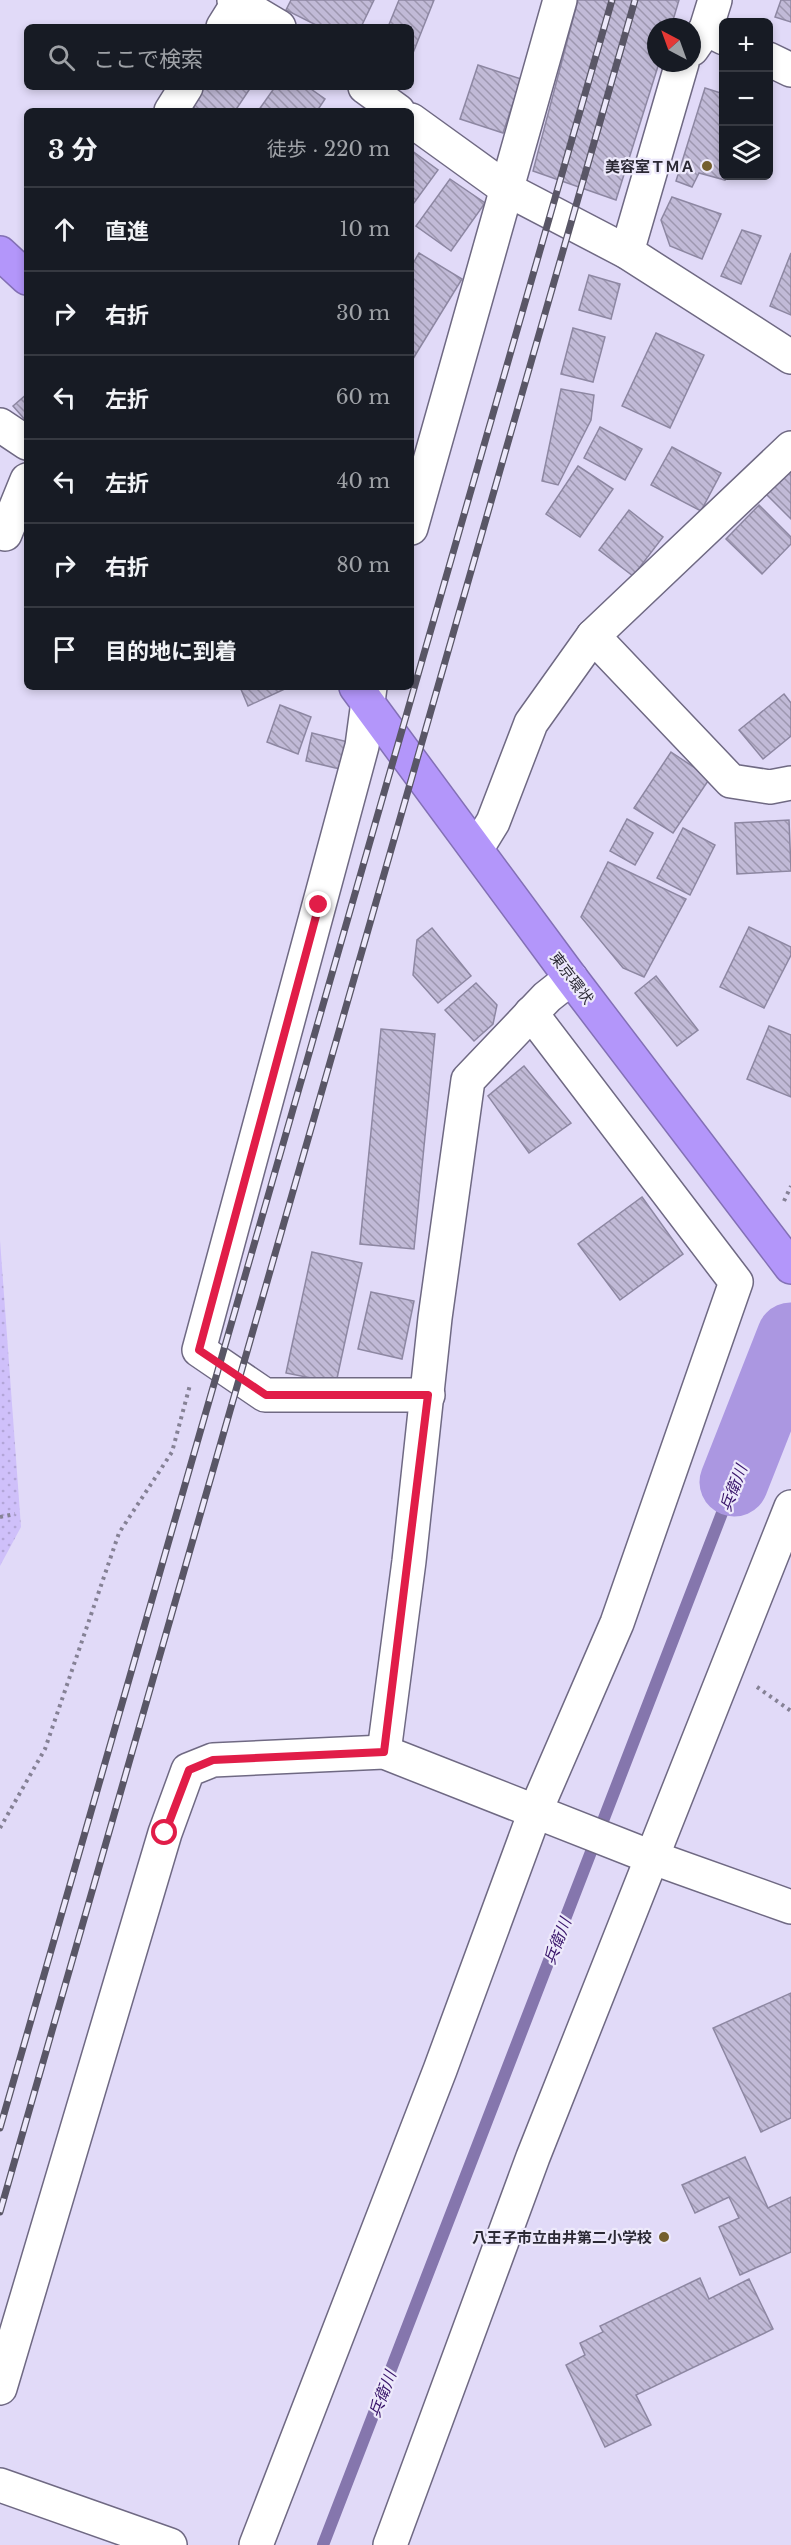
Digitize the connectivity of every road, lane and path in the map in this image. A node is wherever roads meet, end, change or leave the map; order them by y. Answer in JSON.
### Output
{"nodes":[{"id":1,"x":560,"y":0,"type":"edge"},
{"id":2,"x":773,"y":61,"type":"edge"},
{"id":3,"x":791,"y":70,"type":"edge"},
{"id":4,"x":679,"y":72,"type":"edge"},
{"id":5,"x":184,"y":90,"type":"edge"},
{"id":6,"x":369,"y":90,"type":"edge"},
{"id":7,"x":173,"y":108,"type":"edge"},
{"id":8,"x":394,"y":108,"type":"edge"},
{"id":9,"x":414,"y":122,"type":"edge"},
{"id":10,"x":508,"y":190,"type":"junction"},
{"id":11,"x":627,"y":252,"type":"junction"},
{"id":12,"x":0,"y":253,"type":"edge"},
{"id":13,"x":24,"y":275,"type":"edge"},
{"id":14,"x":791,"y":357,"type":"edge"},
{"id":15,"x":0,"y":425,"type":"edge"},
{"id":16,"x":24,"y":441,"type":"edge"},
{"id":17,"x":791,"y":448,"type":"edge"},
{"id":18,"x":422,"y":450,"type":"edge"},
{"id":19,"x":24,"y":487,"type":"edge"},
{"id":20,"x":414,"y":507,"type":"edge"},
{"id":21,"x":5,"y":534,"type":"dead end"},
{"id":22,"x":593,"y":636,"type":"junction"},
{"id":23,"x":365,"y":692,"type":"edge"},
{"id":24,"x":791,"y":783,"type":"edge"},
{"id":25,"x":477,"y":848,"type":"junction"},
{"id":26,"x":571,"y":978,"type":"junction"},
{"id":27,"x":531,"y":1013,"type":"junction"},
{"id":28,"x":785,"y":1259,"type":"edge"},
{"id":29,"x":199,"y":1350,"type":"junction"},
{"id":30,"x":428,"y":1395,"type":"junction"},
{"id":31,"x":791,"y":1507,"type":"edge"},
{"id":32,"x":15,"y":1514,"type":"dead end"},
{"id":33,"x":0,"y":1517,"type":"edge"},
{"id":34,"x":384,"y":1752,"type":"junction"},
{"id":35,"x":536,"y":1812,"type":"junction"},
{"id":36,"x":0,"y":1828,"type":"edge"},
{"id":37,"x":651,"y":1857,"type":"junction"},
{"id":38,"x":791,"y":1906,"type":"edge"},
{"id":39,"x":0,"y":2388,"type":"edge"},
{"id":40,"x":0,"y":2485,"type":"edge"},
{"id":41,"x":170,"y":2545,"type":"edge"},
{"id":42,"x":256,"y":2545,"type":"edge"},
{"id":43,"x":390,"y":2545,"type":"edge"}],
"edges":[{"from":1,"to":10,"type":"street"},
{"from":2,"to":3,"type":"street"},
{"from":4,"to":11,"type":"street"},
{"from":5,"to":7,"type":"street"},
{"from":6,"to":8,"type":"street"},
{"from":9,"to":10,"type":"street"},
{"from":10,"to":11,"type":"street"},
{"from":10,"to":18,"type":"street"},
{"from":11,"to":14,"type":"street"},
{"from":12,"to":13,"type":"highway"},
{"from":15,"to":16,"type":"street"},
{"from":17,"to":22,"type":"street"},
{"from":18,"to":20,"type":"street"},
{"from":19,"to":21,"type":"street"},
{"from":22,"to":24,"type":"street"},
{"from":22,"to":25,"type":"street"},
{"from":23,"to":25,"type":"highway","name":"東京環状"},
{"from":23,"to":29,"type":"street"},
{"from":25,"to":26,"type":"highway","name":"東京環状"},
{"from":26,"to":27,"type":"street"},
{"from":26,"to":28,"type":"highway","name":"東京環状"},
{"from":27,"to":30,"type":"street"},
{"from":27,"to":35,"type":"street"},
{"from":29,"to":30,"type":"street"},
{"from":29,"to":36,"type":"path"},
{"from":30,"to":34,"type":"street"},
{"from":31,"to":37,"type":"street"},
{"from":32,"to":33,"type":"path"},
{"from":34,"to":35,"type":"street"},
{"from":34,"to":39,"type":"street"},
{"from":35,"to":37,"type":"street"},
{"from":35,"to":42,"type":"street"},
{"from":37,"to":38,"type":"street"},
{"from":37,"to":43,"type":"street"},
{"from":40,"to":41,"type":"street"}]}
